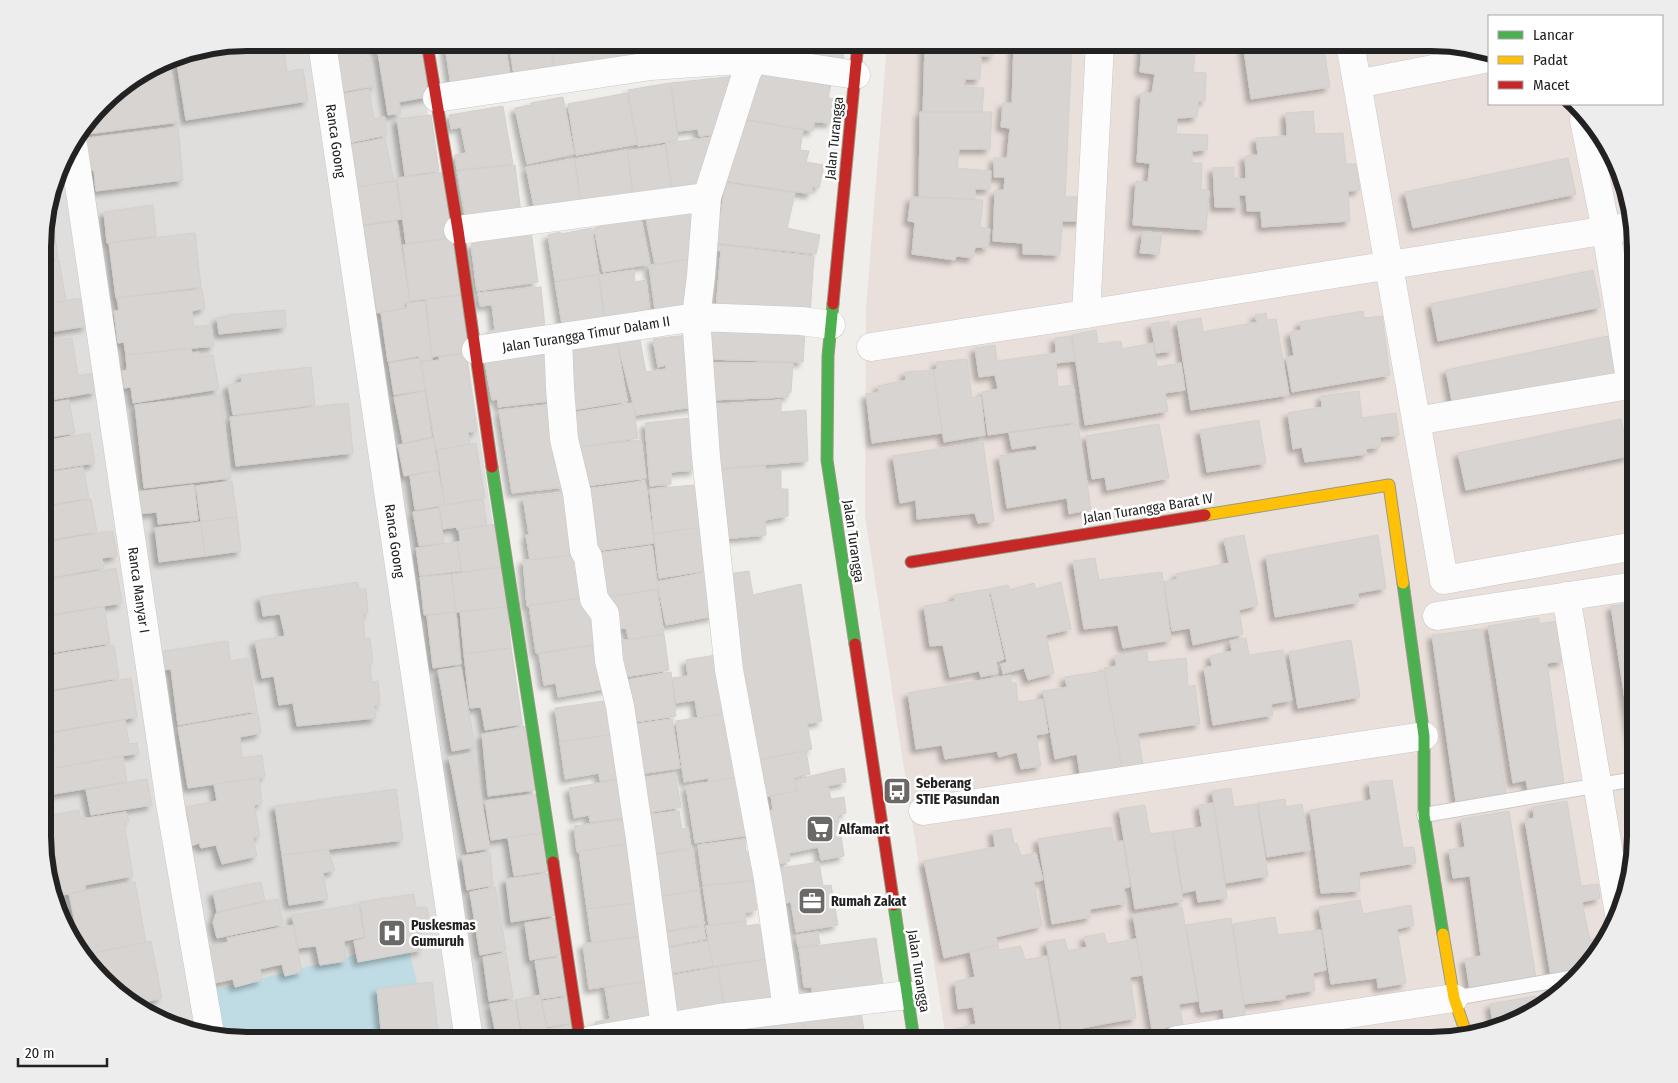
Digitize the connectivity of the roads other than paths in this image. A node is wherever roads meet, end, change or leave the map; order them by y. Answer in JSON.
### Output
{"nodes":[{"id":1,"x":323,"y":51,"type":"edge"},
{"id":2,"x":429,"y":51,"type":"edge"},
{"id":3,"x":857,"y":51,"type":"edge"},
{"id":4,"x":1100,"y":51,"type":"edge"},
{"id":5,"x":1352,"y":51,"type":"edge"},
{"id":6,"x":757,"y":54,"type":"edge"},
{"id":7,"x":1484,"y":59,"type":"edge"},
{"id":8,"x":856,"y":75,"type":"junction"},
{"id":9,"x":1357,"y":84,"type":"junction"},
{"id":10,"x":437,"y":98,"type":"junction"},
{"id":11,"x":1585,"y":127,"type":"edge"},
{"id":12,"x":75,"y":155,"type":"edge"},
{"id":13,"x":707,"y":197,"type":"junction"},
{"id":14,"x":1625,"y":227,"type":"edge"},
{"id":15,"x":458,"y":230,"type":"junction"},
{"id":16,"x":1606,"y":230,"type":"junction"},
{"id":17,"x":1389,"y":265,"type":"junction"},
{"id":18,"x":1086,"y":314,"type":"junction"},
{"id":19,"x":696,"y":317,"type":"junction"},
{"id":20,"x":831,"y":324,"type":"junction"},
{"id":21,"x":558,"y":338,"type":"junction"},
{"id":22,"x":871,"y":347,"type":"dead end"},
{"id":23,"x":476,"y":350,"type":"junction"},
{"id":24,"x":1627,"y":350,"type":"edge"},
{"id":25,"x":1627,"y":385,"type":"edge"},
{"id":26,"x":1416,"y":420,"type":"junction"},
{"id":27,"x":1627,"y":547,"type":"edge"},
{"id":28,"x":911,"y":562,"type":"dead end"},
{"id":29,"x":1627,"y":587,"type":"edge"},
{"id":30,"x":1566,"y":596,"type":"junction"},
{"id":31,"x":1437,"y":616,"type":"dead end"},
{"id":32,"x":1424,"y":736,"type":"junction"},
{"id":33,"x":1627,"y":780,"type":"edge"},
{"id":34,"x":1597,"y":786,"type":"junction"},
{"id":35,"x":923,"y":810,"type":"dead end"},
{"id":36,"x":1424,"y":815,"type":"junction"},
{"id":37,"x":1616,"y":900,"type":"edge"},
{"id":38,"x":1564,"y":979,"type":"edge"},
{"id":39,"x":907,"y":995,"type":"junction"},
{"id":40,"x":1454,"y":998,"type":"junction"},
{"id":41,"x":787,"y":1009,"type":"junction"},
{"id":42,"x":665,"y":1027,"type":"junction"},
{"id":43,"x":209,"y":1028,"type":"edge"},
{"id":44,"x":1465,"y":1029,"type":"edge"},
{"id":45,"x":468,"y":1032,"type":"edge"},
{"id":46,"x":579,"y":1032,"type":"edge"},
{"id":47,"x":637,"y":1032,"type":"edge"},
{"id":48,"x":913,"y":1032,"type":"edge"},
{"id":49,"x":1230,"y":1032,"type":"edge"}],
"edges":[{"from":1,"to":45,"type":"street","name":"Ranca Goong"},
{"from":2,"to":10,"type":"street"},
{"from":3,"to":8,"type":"street","name":"Jalan Turangga"},
{"from":4,"to":18,"type":"street"},
{"from":5,"to":9,"type":"street"},
{"from":6,"to":8,"type":"street"},
{"from":6,"to":10,"type":"street"},
{"from":6,"to":13,"type":"street"},
{"from":7,"to":9,"type":"street"},
{"from":8,"to":20,"type":"street","name":"Jalan Turangga"},
{"from":9,"to":17,"type":"street"},
{"from":10,"to":15,"type":"street"},
{"from":11,"to":16,"type":"street"},
{"from":12,"to":43,"type":"street","name":"Ranca Manyar I"},
{"from":13,"to":15,"type":"street"},
{"from":13,"to":19,"type":"street"},
{"from":14,"to":16,"type":"street"},
{"from":15,"to":23,"type":"street"},
{"from":16,"to":17,"type":"street"},
{"from":16,"to":24,"type":"street"},
{"from":17,"to":18,"type":"street"},
{"from":17,"to":26,"type":"street"},
{"from":18,"to":22,"type":"street"},
{"from":19,"to":20,"type":"street","name":"Jalan Turangga Timur Dalam II"},
{"from":19,"to":21,"type":"street","name":"Jalan Turangga Timur Dalam II"},
{"from":19,"to":41,"type":"street"},
{"from":20,"to":39,"type":"street","name":"Jalan Turangga"},
{"from":21,"to":23,"type":"street","name":"Jalan Turangga Timur Dalam II"},
{"from":21,"to":42,"type":"street"},
{"from":23,"to":46,"type":"street"},
{"from":25,"to":26,"type":"street"},
{"from":26,"to":27,"type":"street"},
{"from":28,"to":32,"type":"street","name":"Jalan Turangga Barat IV"},
{"from":29,"to":30,"type":"street"},
{"from":30,"to":31,"type":"street"},
{"from":30,"to":34,"type":"street"},
{"from":32,"to":35,"type":"street"},
{"from":32,"to":36,"type":"street"},
{"from":33,"to":34,"type":"lane"},
{"from":34,"to":36,"type":"lane"},
{"from":34,"to":37,"type":"street"},
{"from":36,"to":40,"type":"street"},
{"from":38,"to":40,"type":"lane"},
{"from":39,"to":41,"type":"street"},
{"from":39,"to":48,"type":"street","name":"Jalan Turangga"},
{"from":40,"to":44,"type":"street"},
{"from":40,"to":49,"type":"street"},
{"from":41,"to":42,"type":"street"},
{"from":42,"to":47,"type":"street"}]}
